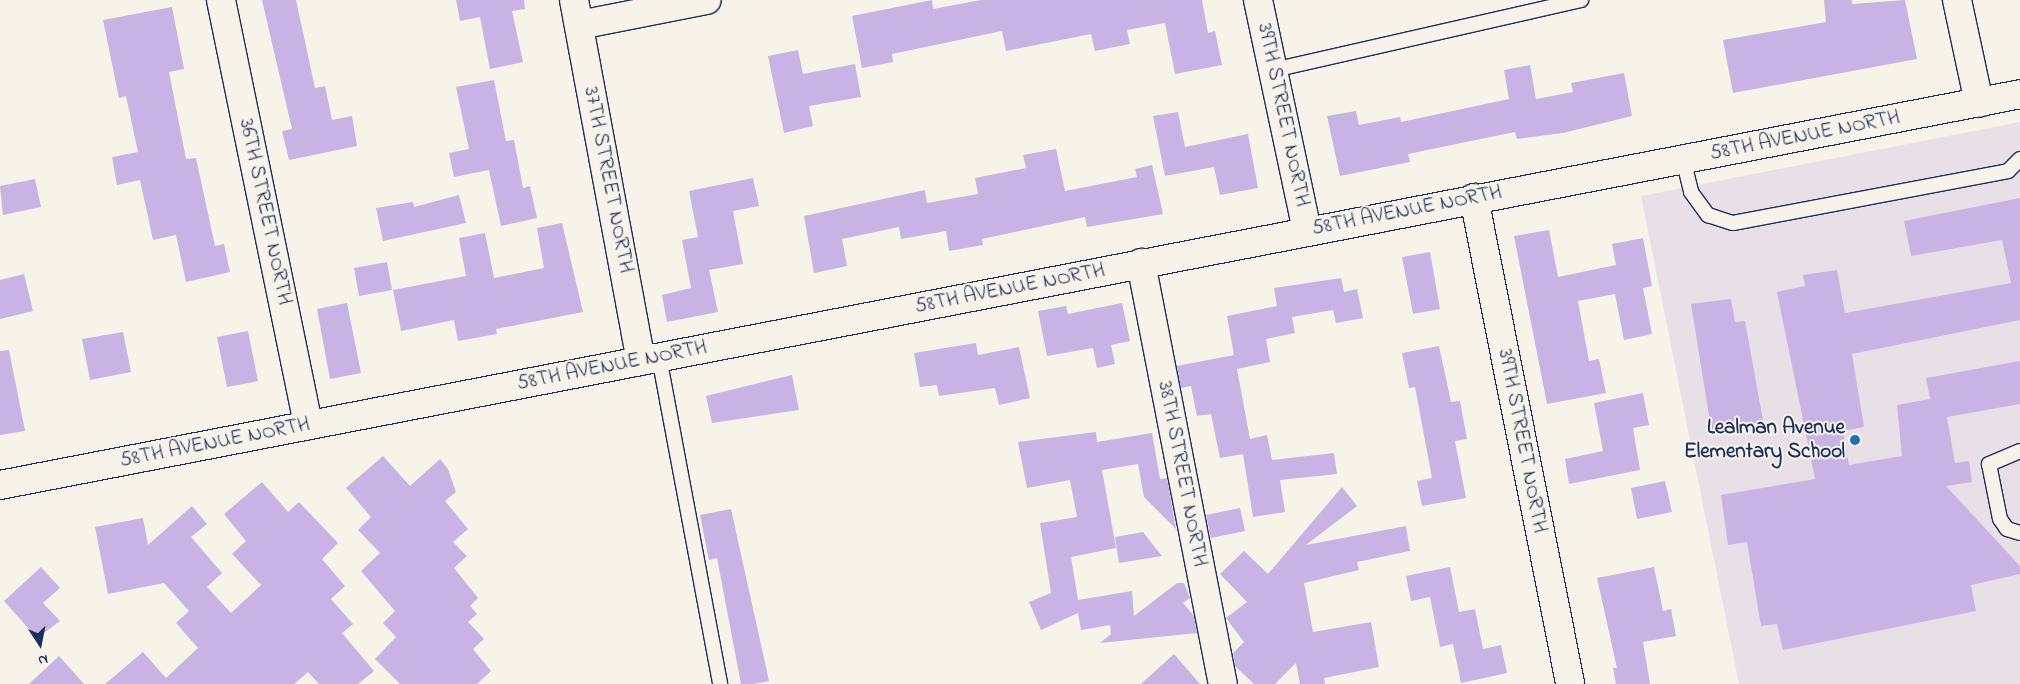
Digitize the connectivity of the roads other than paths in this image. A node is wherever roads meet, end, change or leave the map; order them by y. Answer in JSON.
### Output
{"nodes":[{"id":1,"x":222,"y":0,"type":"edge"},
{"id":2,"x":707,"y":0,"type":"edge"},
{"id":3,"x":1258,"y":0,"type":"edge"},
{"id":4,"x":1581,"y":0,"type":"edge"},
{"id":5,"x":1958,"y":0,"type":"edge"},
{"id":6,"x":576,"y":12,"type":"edge"},
{"id":7,"x":1273,"y":70,"type":"junction"},
{"id":8,"x":2020,"y":94,"type":"edge"},
{"id":9,"x":1979,"y":102,"type":"junction"},
{"id":10,"x":1683,"y":159,"type":"junction"},
{"id":11,"x":2020,"y":159,"type":"edge"},
{"id":12,"x":1474,"y":198,"type":"junction"},
{"id":13,"x":1307,"y":231,"type":"junction"},
{"id":14,"x":1141,"y":263,"type":"junction"},
{"id":15,"x":650,"y":359,"type":"junction"},
{"id":16,"x":308,"y":425,"type":"junction"},
{"id":17,"x":2020,"y":451,"type":"edge"},
{"id":18,"x":0,"y":485,"type":"edge"},
{"id":19,"x":2020,"y":533,"type":"edge"},
{"id":20,"x":720,"y":684,"type":"edge"},
{"id":21,"x":1223,"y":684,"type":"edge"},
{"id":22,"x":1570,"y":684,"type":"edge"}],
"edges":[{"from":1,"to":16,"type":"street","name":"36TH STREET NORTH"},
{"from":2,"to":6,"type":"street"},
{"from":3,"to":7,"type":"street","name":"39TH STREET NORTH"},
{"from":4,"to":7,"type":"lane"},
{"from":5,"to":9,"type":"street"},
{"from":6,"to":15,"type":"street","name":"37TH STREET NORTH"},
{"from":7,"to":13,"type":"street","name":"39TH STREET NORTH"},
{"from":8,"to":9,"type":"street","name":"58TH AVENUE NORTH"},
{"from":9,"to":10,"type":"street","name":"58TH AVENUE NORTH"},
{"from":10,"to":11,"type":"lane"},
{"from":10,"to":12,"type":"street","name":"58TH AVENUE NORTH"},
{"from":12,"to":13,"type":"street","name":"58TH AVENUE NORTH"},
{"from":12,"to":22,"type":"street","name":"39TH STREET NORTH"},
{"from":13,"to":14,"type":"street","name":"58TH AVENUE NORTH"},
{"from":14,"to":15,"type":"street","name":"58TH AVENUE NORTH"},
{"from":14,"to":21,"type":"street","name":"38TH STREET NORTH"},
{"from":15,"to":16,"type":"street","name":"58TH AVENUE NORTH"},
{"from":15,"to":20,"type":"lane"},
{"from":16,"to":18,"type":"street","name":"58TH AVENUE NORTH"},
{"from":17,"to":19,"type":"lane"}]}
